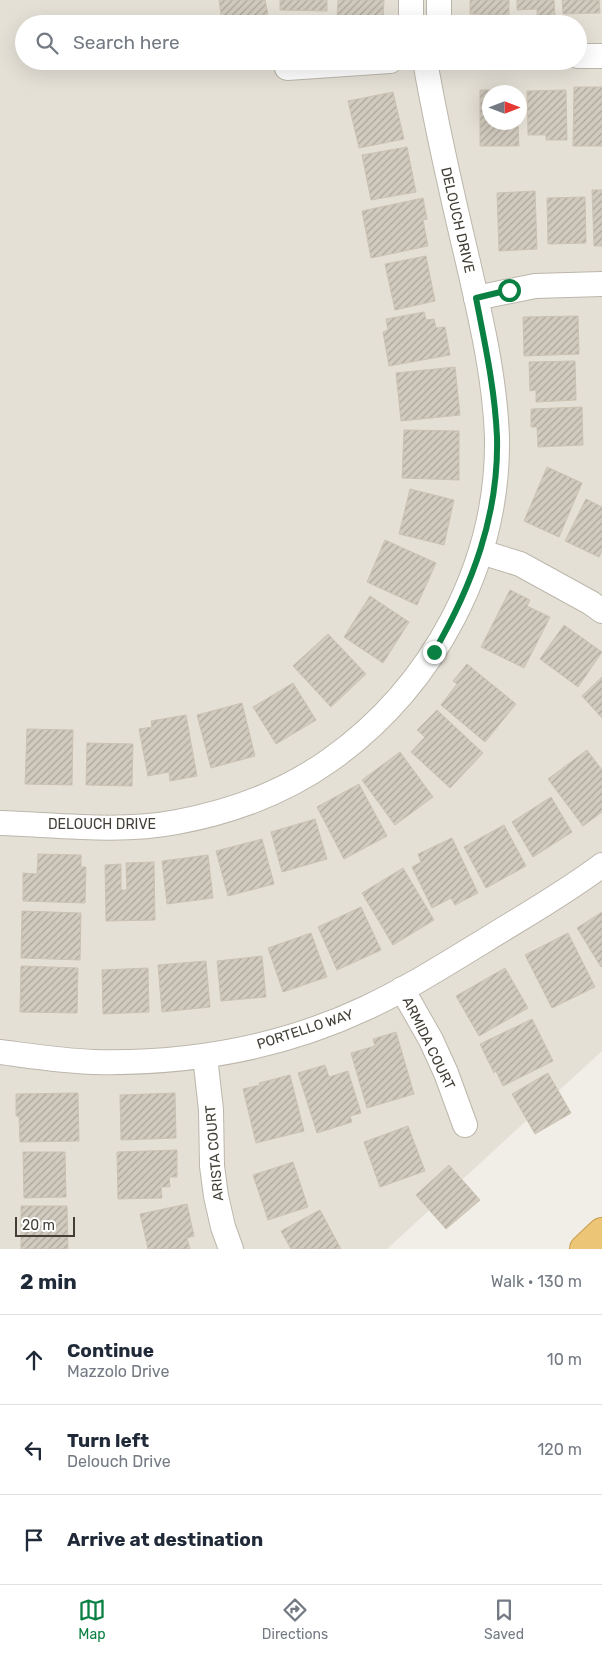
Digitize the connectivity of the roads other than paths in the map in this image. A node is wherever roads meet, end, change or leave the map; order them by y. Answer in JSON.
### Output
{"nodes":[{"id":1,"x":411,"y":0,"type":"edge"},
{"id":2,"x":439,"y":0,"type":"edge"},
{"id":3,"x":411,"y":15,"type":"edge"},
{"id":4,"x":439,"y":15,"type":"edge"},
{"id":5,"x":587,"y":56,"type":"edge"},
{"id":6,"x":602,"y":56,"type":"edge"},
{"id":7,"x":427,"y":70,"type":"edge"},
{"id":8,"x":602,"y":284,"type":"edge"},
{"id":9,"x":476,"y":298,"type":"junction"},
{"id":10,"x":480,"y":552,"type":"junction"},
{"id":11,"x":602,"y":611,"type":"edge"},
{"id":12,"x":0,"y":823,"type":"edge"},
{"id":13,"x":602,"y":866,"type":"edge"},
{"id":14,"x":402,"y":989,"type":"junction"},
{"id":15,"x":0,"y":1052,"type":"edge"},
{"id":16,"x":205,"y":1056,"type":"junction"},
{"id":17,"x":465,"y":1125,"type":"dead end"},
{"id":18,"x":602,"y":1232,"type":"edge"},
{"id":19,"x":231,"y":1249,"type":"edge"},
{"id":20,"x":584,"y":1249,"type":"edge"}],
"edges":[{"from":1,"to":3,"type":"street"},
{"from":2,"to":4,"type":"street"},
{"from":5,"to":6,"type":"street"},
{"from":7,"to":9,"type":"street","name":"DELOUCH DRIVE"},
{"from":8,"to":9,"type":"street"},
{"from":9,"to":10,"type":"street","name":"DELOUCH DRIVE"},
{"from":10,"to":11,"type":"street"},
{"from":10,"to":12,"type":"street","name":"DELOUCH DRIVE"},
{"from":13,"to":14,"type":"street","name":"PORTELLO WAY"},
{"from":14,"to":16,"type":"street","name":"PORTELLO WAY"},
{"from":14,"to":17,"type":"street","name":"ARMIDA COURT"},
{"from":15,"to":16,"type":"street","name":"PORTELLO WAY"},
{"from":16,"to":19,"type":"street","name":"ARISTA COURT"},
{"from":18,"to":20,"type":"highway"}]}
